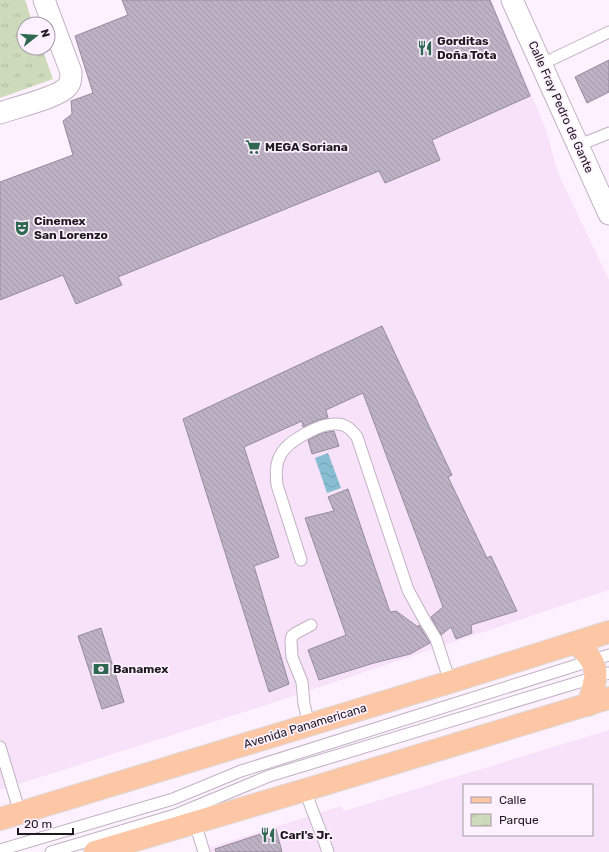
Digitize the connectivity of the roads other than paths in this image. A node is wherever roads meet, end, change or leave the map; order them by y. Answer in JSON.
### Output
{"nodes":[{"id":1,"x":44,"y":0,"type":"edge"},
{"id":2,"x":512,"y":0,"type":"edge"},
{"id":3,"x":609,"y":32,"type":"edge"},
{"id":4,"x":542,"y":64,"type":"junction"},
{"id":5,"x":0,"y":112,"type":"edge"},
{"id":6,"x":609,"y":133,"type":"edge"},
{"id":7,"x":579,"y":146,"type":"junction"},
{"id":8,"x":609,"y":214,"type":"edge"},
{"id":9,"x":300,"y":560,"type":"dead end"},
{"id":10,"x":311,"y":625,"type":"dead end"},
{"id":11,"x":609,"y":632,"type":"edge"},
{"id":12,"x":576,"y":643,"type":"junction"},
{"id":13,"x":601,"y":666,"type":"edge"},
{"id":14,"x":450,"y":682,"type":"junction"},
{"id":15,"x":609,"y":698,"type":"edge"},
{"id":16,"x":588,"y":705,"type":"junction"},
{"id":17,"x":309,"y":724,"type":"junction"},
{"id":18,"x":0,"y":747,"type":"edge"},
{"id":19,"x":306,"y":790,"type":"junction"},
{"id":20,"x":10,"y":816,"type":"edge"},
{"id":21,"x":195,"y":823,"type":"junction"},
{"id":22,"x":0,"y":850,"type":"edge"},
{"id":23,"x":51,"y":852,"type":"edge"},
{"id":24,"x":95,"y":852,"type":"edge"},
{"id":25,"x":204,"y":852,"type":"edge"},
{"id":26,"x":328,"y":852,"type":"edge"}],
"edges":[{"from":1,"to":5,"type":"street"},
{"from":2,"to":4,"type":"street","name":"Calle Fray Pedro de Gante"},
{"from":3,"to":4,"type":"lane"},
{"from":4,"to":7,"type":"street","name":"Calle Fray Pedro de Gante"},
{"from":6,"to":7,"type":"lane"},
{"from":7,"to":8,"type":"street","name":"Calle Fray Pedro de Gante"},
{"from":9,"to":14,"type":"lane"},
{"from":10,"to":17,"type":"lane"},
{"from":11,"to":12,"type":"main road","name":"Avenida Panamericana"},
{"from":12,"to":13,"type":"main road"},
{"from":12,"to":14,"type":"main road","name":"Avenida Panamericana"},
{"from":13,"to":16,"type":"main road"},
{"from":13,"to":22,"type":"lane"},
{"from":13,"to":23,"type":"lane"},
{"from":14,"to":17,"type":"main road","name":"Avenida Panamericana"},
{"from":15,"to":16,"type":"main road"},
{"from":16,"to":19,"type":"main road"},
{"from":17,"to":20,"type":"main road","name":"Avenida Panamericana"},
{"from":18,"to":20,"type":"lane"},
{"from":19,"to":21,"type":"main road"},
{"from":19,"to":26,"type":"lane"},
{"from":21,"to":24,"type":"main road"},
{"from":21,"to":25,"type":"lane"}]}
